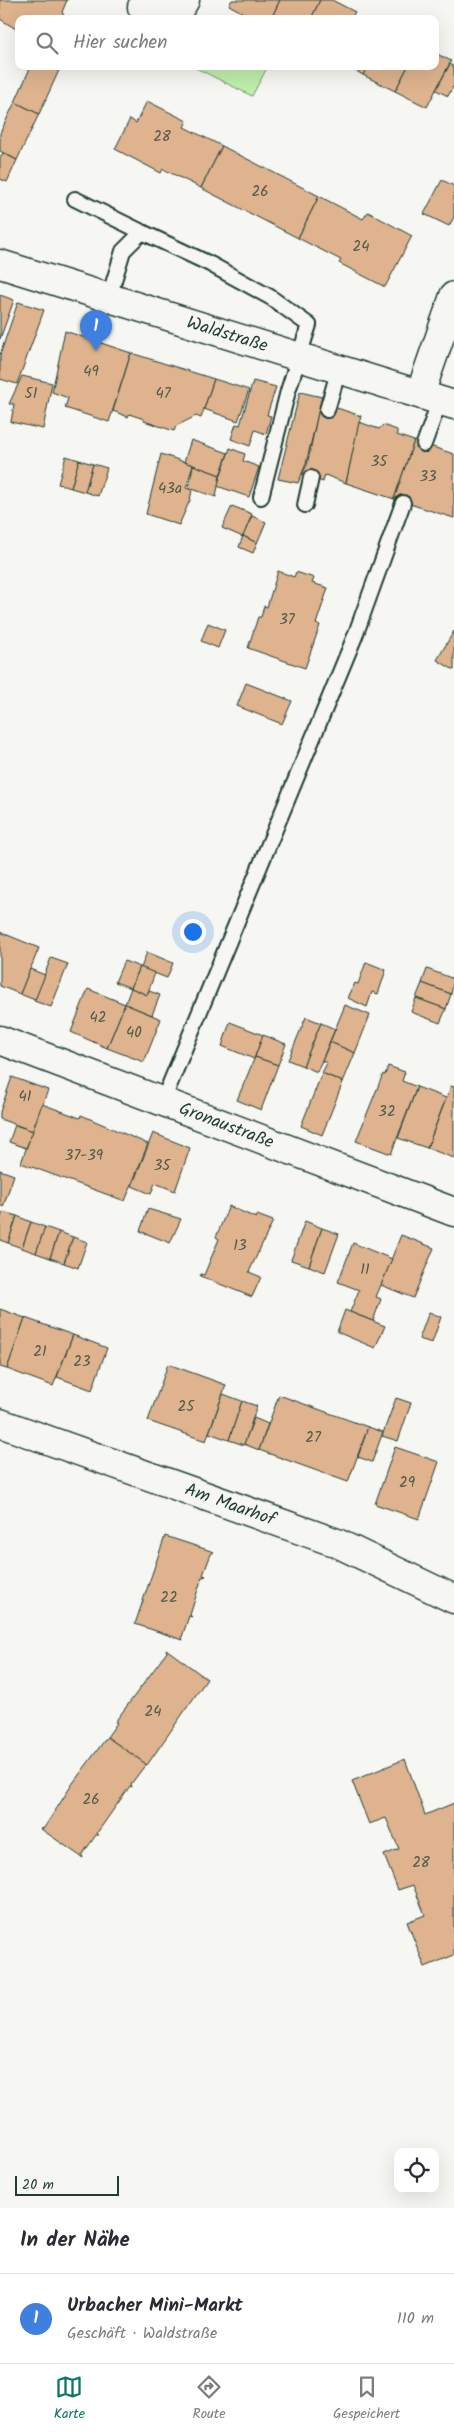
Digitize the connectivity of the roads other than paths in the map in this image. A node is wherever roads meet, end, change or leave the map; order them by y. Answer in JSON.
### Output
{"nodes":[{"id":1,"x":185,"y":0,"type":"edge"},
{"id":2,"x":142,"y":4,"type":"edge"},
{"id":3,"x":75,"y":199,"type":"dead end"},
{"id":4,"x":142,"y":232,"type":"junction"},
{"id":5,"x":0,"y":264,"type":"edge"},
{"id":6,"x":454,"y":296,"type":"edge"},
{"id":7,"x":109,"y":297,"type":"junction"},
{"id":8,"x":299,"y":356,"type":"junction"},
{"id":9,"x":339,"y":369,"type":"junction"},
{"id":10,"x":438,"y":400,"type":"edge"},
{"id":11,"x":327,"y":410,"type":"dead end"},
{"id":12,"x":424,"y":444,"type":"dead end"},
{"id":13,"x":311,"y":478,"type":"dead end"},
{"id":14,"x":261,"y":497,"type":"dead end"},
{"id":15,"x":403,"y":502,"type":"dead end"},
{"id":16,"x":305,"y":505,"type":"dead end"},
{"id":17,"x":0,"y":1040,"type":"edge"},
{"id":18,"x":162,"y":1103,"type":"junction"},
{"id":19,"x":454,"y":1212,"type":"edge"},
{"id":20,"x":0,"y":1423,"type":"edge"},
{"id":21,"x":454,"y":1599,"type":"edge"}],
"edges":[{"from":1,"to":2,"type":"street"},
{"from":3,"to":4,"type":"lane"},
{"from":4,"to":7,"type":"lane"},
{"from":4,"to":8,"type":"lane"},
{"from":5,"to":7,"type":"street","name":"Waldstraße"},
{"from":6,"to":10,"type":"street"},
{"from":7,"to":8,"type":"street","name":"Waldstraße"},
{"from":8,"to":9,"type":"street","name":"Waldstraße"},
{"from":8,"to":14,"type":"lane"},
{"from":9,"to":10,"type":"street","name":"Waldstraße"},
{"from":9,"to":11,"type":"lane"},
{"from":10,"to":12,"type":"lane"},
{"from":13,"to":16,"type":"lane"},
{"from":15,"to":18,"type":"lane"},
{"from":17,"to":18,"type":"street","name":"Gronaustraße"},
{"from":18,"to":19,"type":"street","name":"Gronaustraße"},
{"from":20,"to":21,"type":"street","name":"Am Maarhof"}]}
